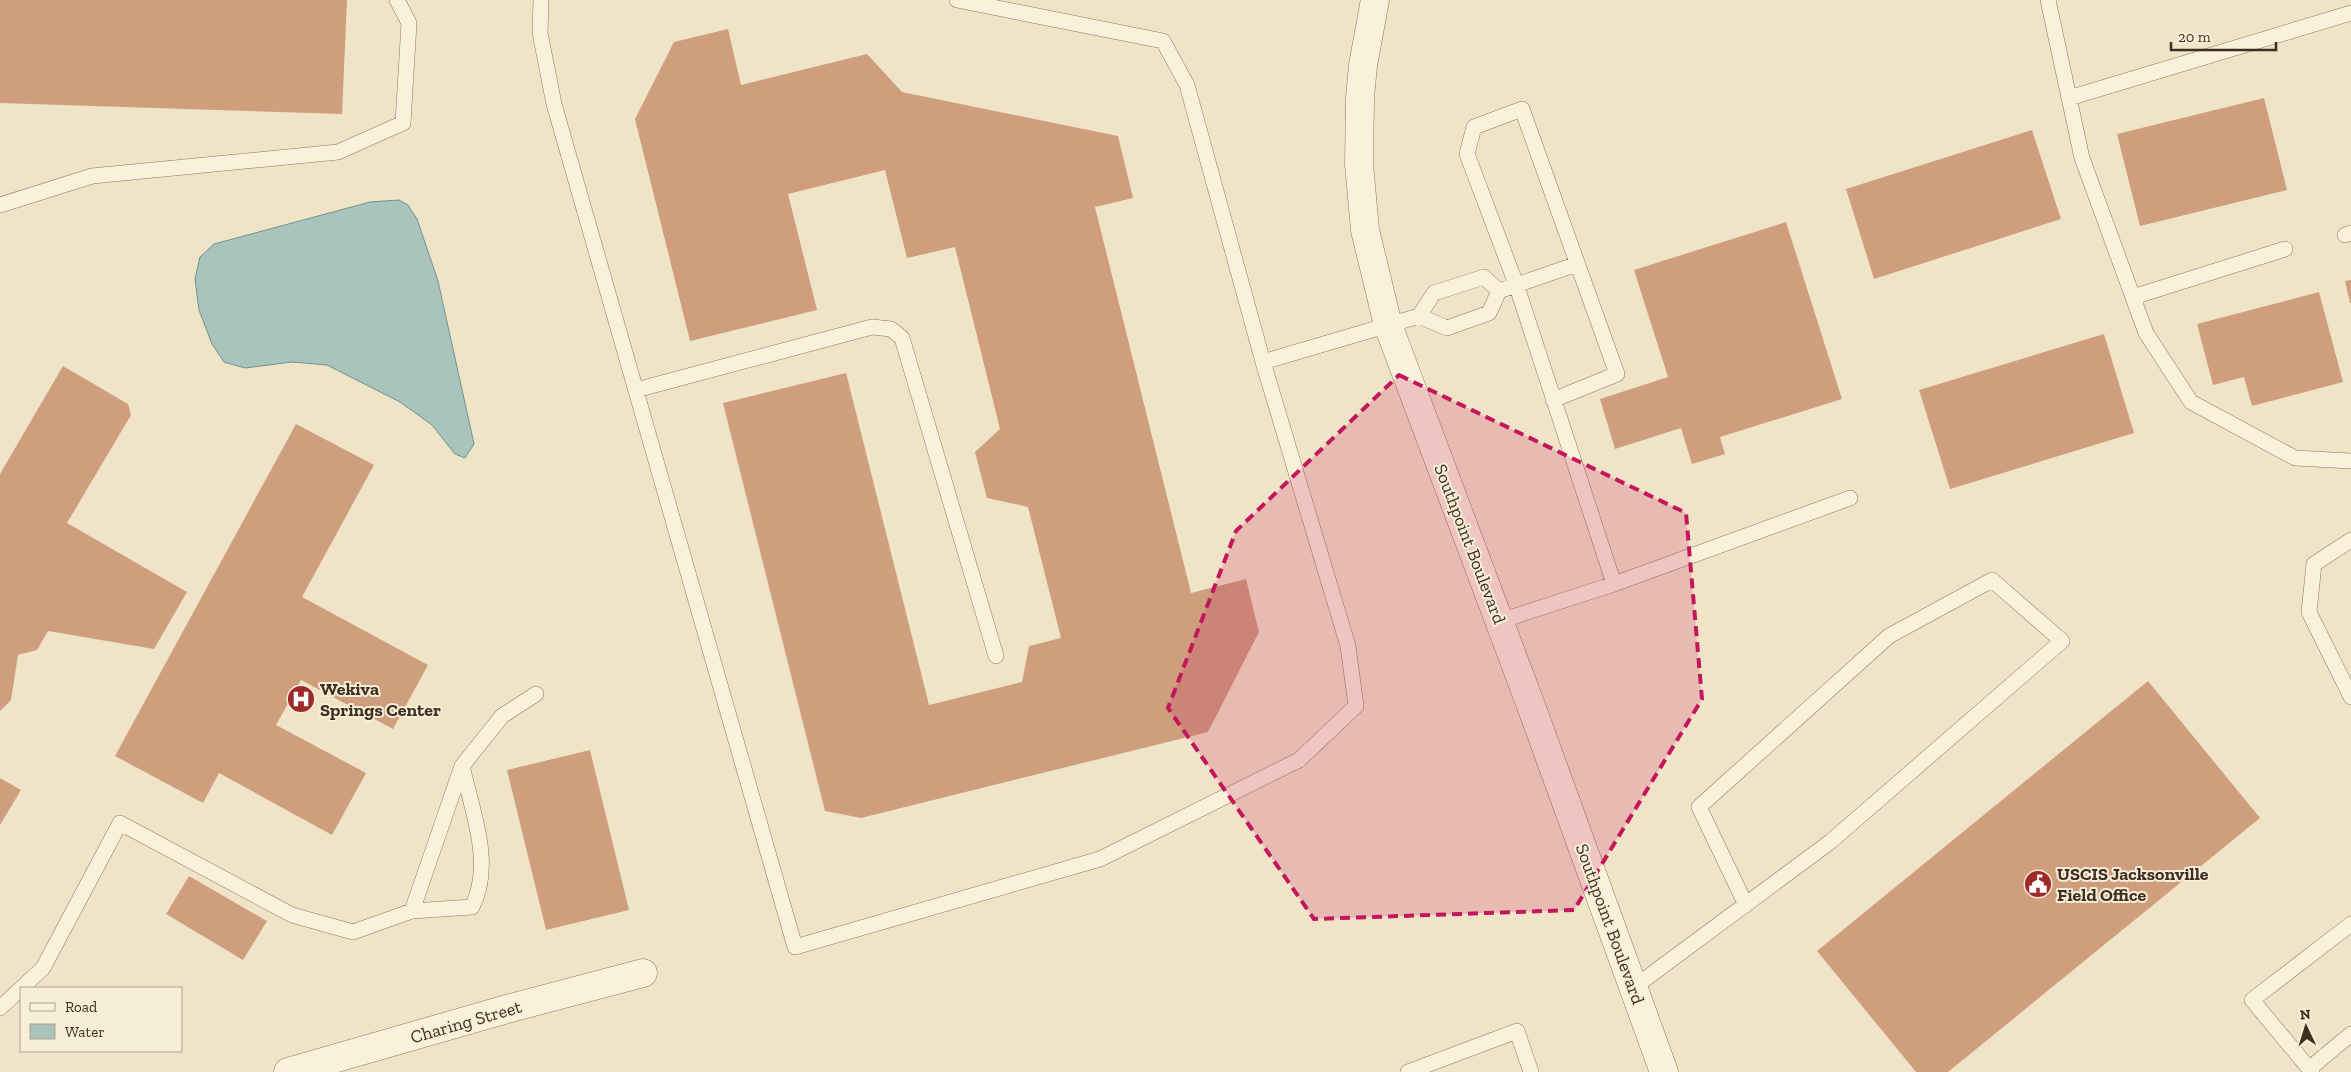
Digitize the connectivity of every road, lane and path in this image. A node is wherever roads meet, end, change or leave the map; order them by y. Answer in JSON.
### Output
{"nodes":[{"id":1,"x":397,"y":0,"type":"edge"},
{"id":2,"x":541,"y":0,"type":"edge"},
{"id":3,"x":957,"y":0,"type":"edge"},
{"id":4,"x":1375,"y":0,"type":"edge"},
{"id":5,"x":2048,"y":0,"type":"edge"},
{"id":6,"x":2351,"y":12,"type":"edge"},
{"id":7,"x":2069,"y":98,"type":"junction"},
{"id":8,"x":0,"y":205,"type":"edge"},
{"id":9,"x":2286,"y":249,"type":"dead end"},
{"id":10,"x":1577,"y":264,"type":"junction"},
{"id":11,"x":1516,"y":284,"type":"junction"},
{"id":12,"x":1499,"y":291,"type":"junction"},
{"id":13,"x":2133,"y":297,"type":"junction"},
{"id":14,"x":1419,"y":316,"type":"junction"},
{"id":15,"x":1388,"y":325,"type":"junction"},
{"id":16,"x":1263,"y":362,"type":"junction"},
{"id":17,"x":636,"y":390,"type":"junction"},
{"id":18,"x":1553,"y":400,"type":"junction"},
{"id":19,"x":2351,"y":461,"type":"edge"},
{"id":20,"x":1850,"y":498,"type":"dead end"},
{"id":21,"x":2351,"y":540,"type":"edge"},
{"id":22,"x":1614,"y":584,"type":"junction"},
{"id":23,"x":1500,"y":621,"type":"junction"},
{"id":24,"x":996,"y":656,"type":"dead end"},
{"id":25,"x":536,"y":694,"type":"dead end"},
{"id":26,"x":2351,"y":697,"type":"edge"},
{"id":27,"x":462,"y":766,"type":"junction"},
{"id":28,"x":1746,"y":905,"type":"junction"},
{"id":29,"x":412,"y":911,"type":"junction"},
{"id":30,"x":2351,"y":924,"type":"edge"},
{"id":31,"x":643,"y":973,"type":"dead end"},
{"id":32,"x":22,"y":987,"type":"edge"},
{"id":33,"x":1633,"y":988,"type":"junction"},
{"id":34,"x":20,"y":989,"type":"edge"},
{"id":35,"x":0,"y":1008,"type":"edge"},
{"id":36,"x":2351,"y":1034,"type":"edge"},
{"id":37,"x":2311,"y":1070,"type":"edge"},
{"id":38,"x":1413,"y":1071,"type":"edge"},
{"id":39,"x":288,"y":1072,"type":"edge"},
{"id":40,"x":1531,"y":1072,"type":"edge"},
{"id":41,"x":1664,"y":1072,"type":"edge"}],
"edges":[{"from":1,"to":8,"type":"lane"},
{"from":2,"to":17,"type":"lane"},
{"from":3,"to":16,"type":"lane"},
{"from":4,"to":15,"type":"street","name":"Southpoint Boulevard"},
{"from":5,"to":7,"type":"lane"},
{"from":6,"to":7,"type":"lane"},
{"from":7,"to":13,"type":"lane"},
{"from":9,"to":13,"type":"lane"},
{"from":10,"to":11,"type":"lane"},
{"from":10,"to":11,"type":"lane"},
{"from":10,"to":18,"type":"lane"},
{"from":11,"to":12,"type":"lane"},
{"from":11,"to":18,"type":"lane"},
{"from":12,"to":14,"type":"lane"},
{"from":12,"to":14,"type":"lane"},
{"from":13,"to":19,"type":"lane"},
{"from":14,"to":15,"type":"lane"},
{"from":15,"to":16,"type":"lane"},
{"from":15,"to":23,"type":"street","name":"Southpoint Boulevard"},
{"from":16,"to":17,"type":"lane"},
{"from":17,"to":24,"type":"lane"},
{"from":18,"to":22,"type":"lane"},
{"from":20,"to":22,"type":"lane"},
{"from":21,"to":26,"type":"lane"},
{"from":22,"to":23,"type":"lane"},
{"from":23,"to":33,"type":"street","name":"Southpoint Boulevard"},
{"from":25,"to":27,"type":"lane"},
{"from":27,"to":29,"type":"lane"},
{"from":27,"to":29,"type":"lane"},
{"from":28,"to":28,"type":"lane"},
{"from":28,"to":33,"type":"lane"},
{"from":29,"to":32,"type":"lane"},
{"from":30,"to":37,"type":"lane"},
{"from":31,"to":39,"type":"street","name":"Charing Street"},
{"from":33,"to":41,"type":"street","name":"Southpoint Boulevard"},
{"from":34,"to":35,"type":"lane"},
{"from":36,"to":37,"type":"lane"},
{"from":38,"to":40,"type":"lane"}]}
